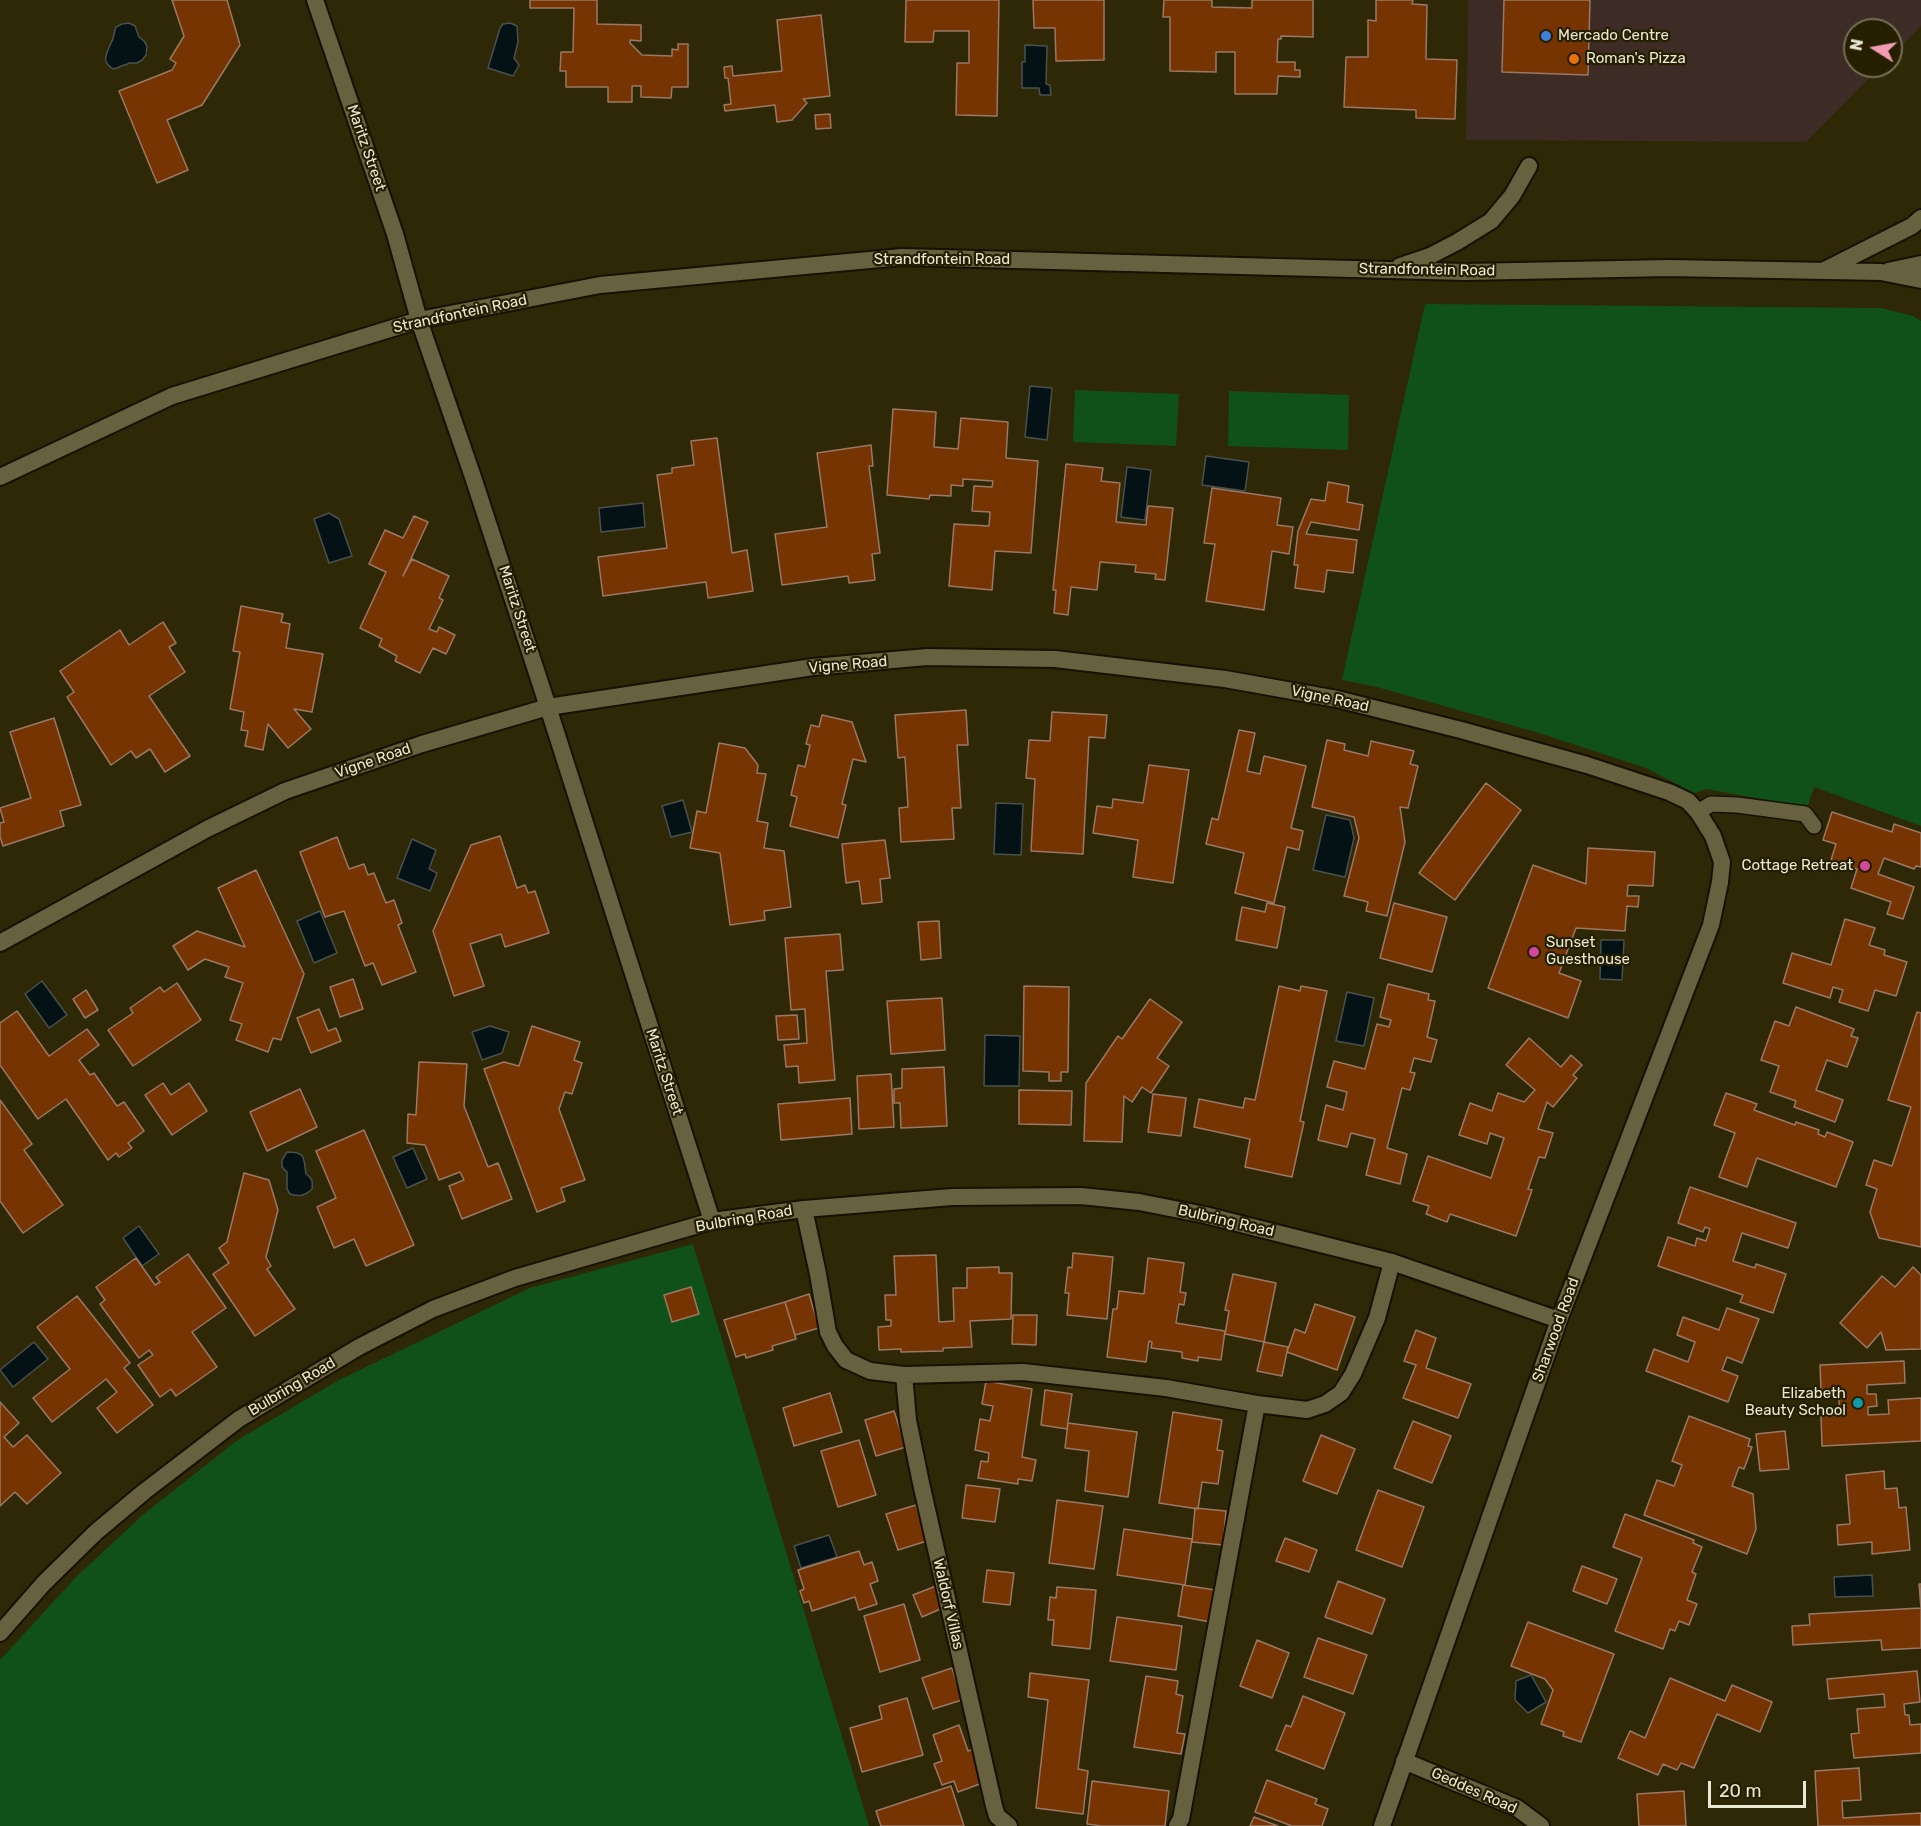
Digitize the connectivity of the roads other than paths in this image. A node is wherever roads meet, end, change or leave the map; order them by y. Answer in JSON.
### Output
{"nodes":[{"id":1,"x":315,"y":0,"type":"edge"},
{"id":2,"x":1529,"y":166,"type":"dead end"},
{"id":3,"x":1921,"y":218,"type":"edge"},
{"id":4,"x":1921,"y":264,"type":"edge"},
{"id":5,"x":1388,"y":270,"type":"junction"},
{"id":6,"x":1820,"y":272,"type":"junction"},
{"id":7,"x":1881,"y":272,"type":"junction"},
{"id":8,"x":1921,"y":280,"type":"edge"},
{"id":9,"x":418,"y":320,"type":"junction"},
{"id":10,"x":0,"y":477,"type":"edge"},
{"id":11,"x":549,"y":707,"type":"junction"},
{"id":12,"x":1698,"y":812,"type":"junction"},
{"id":13,"x":1814,"y":826,"type":"dead end"},
{"id":14,"x":1713,"y":836,"type":"joint"},
{"id":15,"x":0,"y":943,"type":"edge"},
{"id":16,"x":804,"y":1209,"type":"junction"},
{"id":17,"x":712,"y":1221,"type":"junction"},
{"id":18,"x":1392,"y":1262,"type":"junction"},
{"id":19,"x":1559,"y":1320,"type":"junction"},
{"id":20,"x":904,"y":1375,"type":"junction"},
{"id":21,"x":1257,"y":1404,"type":"junction"},
{"id":22,"x":0,"y":1633,"type":"edge"},
{"id":23,"x":1404,"y":1761,"type":"junction"},
{"id":24,"x":1009,"y":1826,"type":"edge"},
{"id":25,"x":1178,"y":1826,"type":"edge"},
{"id":26,"x":1382,"y":1826,"type":"edge"},
{"id":27,"x":1541,"y":1826,"type":"edge"}],
"edges":[{"from":1,"to":9,"type":"street","name":"Maritz Street"},
{"from":2,"to":5,"type":"street"},
{"from":3,"to":6,"type":"street"},
{"from":4,"to":7,"type":"street","name":"Strandfontein Road"},
{"from":5,"to":6,"type":"street","name":"Strandfontein Road"},
{"from":5,"to":9,"type":"street","name":"Strandfontein Road"},
{"from":6,"to":7,"type":"street","name":"Strandfontein Road"},
{"from":7,"to":8,"type":"street","name":"Strandfontein Road"},
{"from":9,"to":10,"type":"street","name":"Strandfontein Road"},
{"from":9,"to":11,"type":"street","name":"Maritz Street"},
{"from":11,"to":12,"type":"street","name":"Vigne Road"},
{"from":11,"to":15,"type":"street","name":"Vigne Road"},
{"from":11,"to":17,"type":"street","name":"Maritz Street"},
{"from":12,"to":13,"type":"lane"},
{"from":12,"to":14,"type":"street","name":"Vigne Road"},
{"from":14,"to":19,"type":"street","name":"Sharwood Road"},
{"from":16,"to":17,"type":"street","name":"Bulbring Road"},
{"from":16,"to":18,"type":"street","name":"Bulbring Road"},
{"from":16,"to":20,"type":"street"},
{"from":17,"to":22,"type":"street","name":"Bulbring Road"},
{"from":18,"to":19,"type":"street","name":"Bulbring Road"},
{"from":18,"to":21,"type":"street"},
{"from":19,"to":23,"type":"street","name":"Sharwood Road"},
{"from":20,"to":21,"type":"street"},
{"from":20,"to":24,"type":"street","name":"Waldorf Villas"},
{"from":21,"to":25,"type":"street"},
{"from":23,"to":26,"type":"street","name":"Sharwood Road"},
{"from":23,"to":27,"type":"street","name":"Geddes Road"}]}
